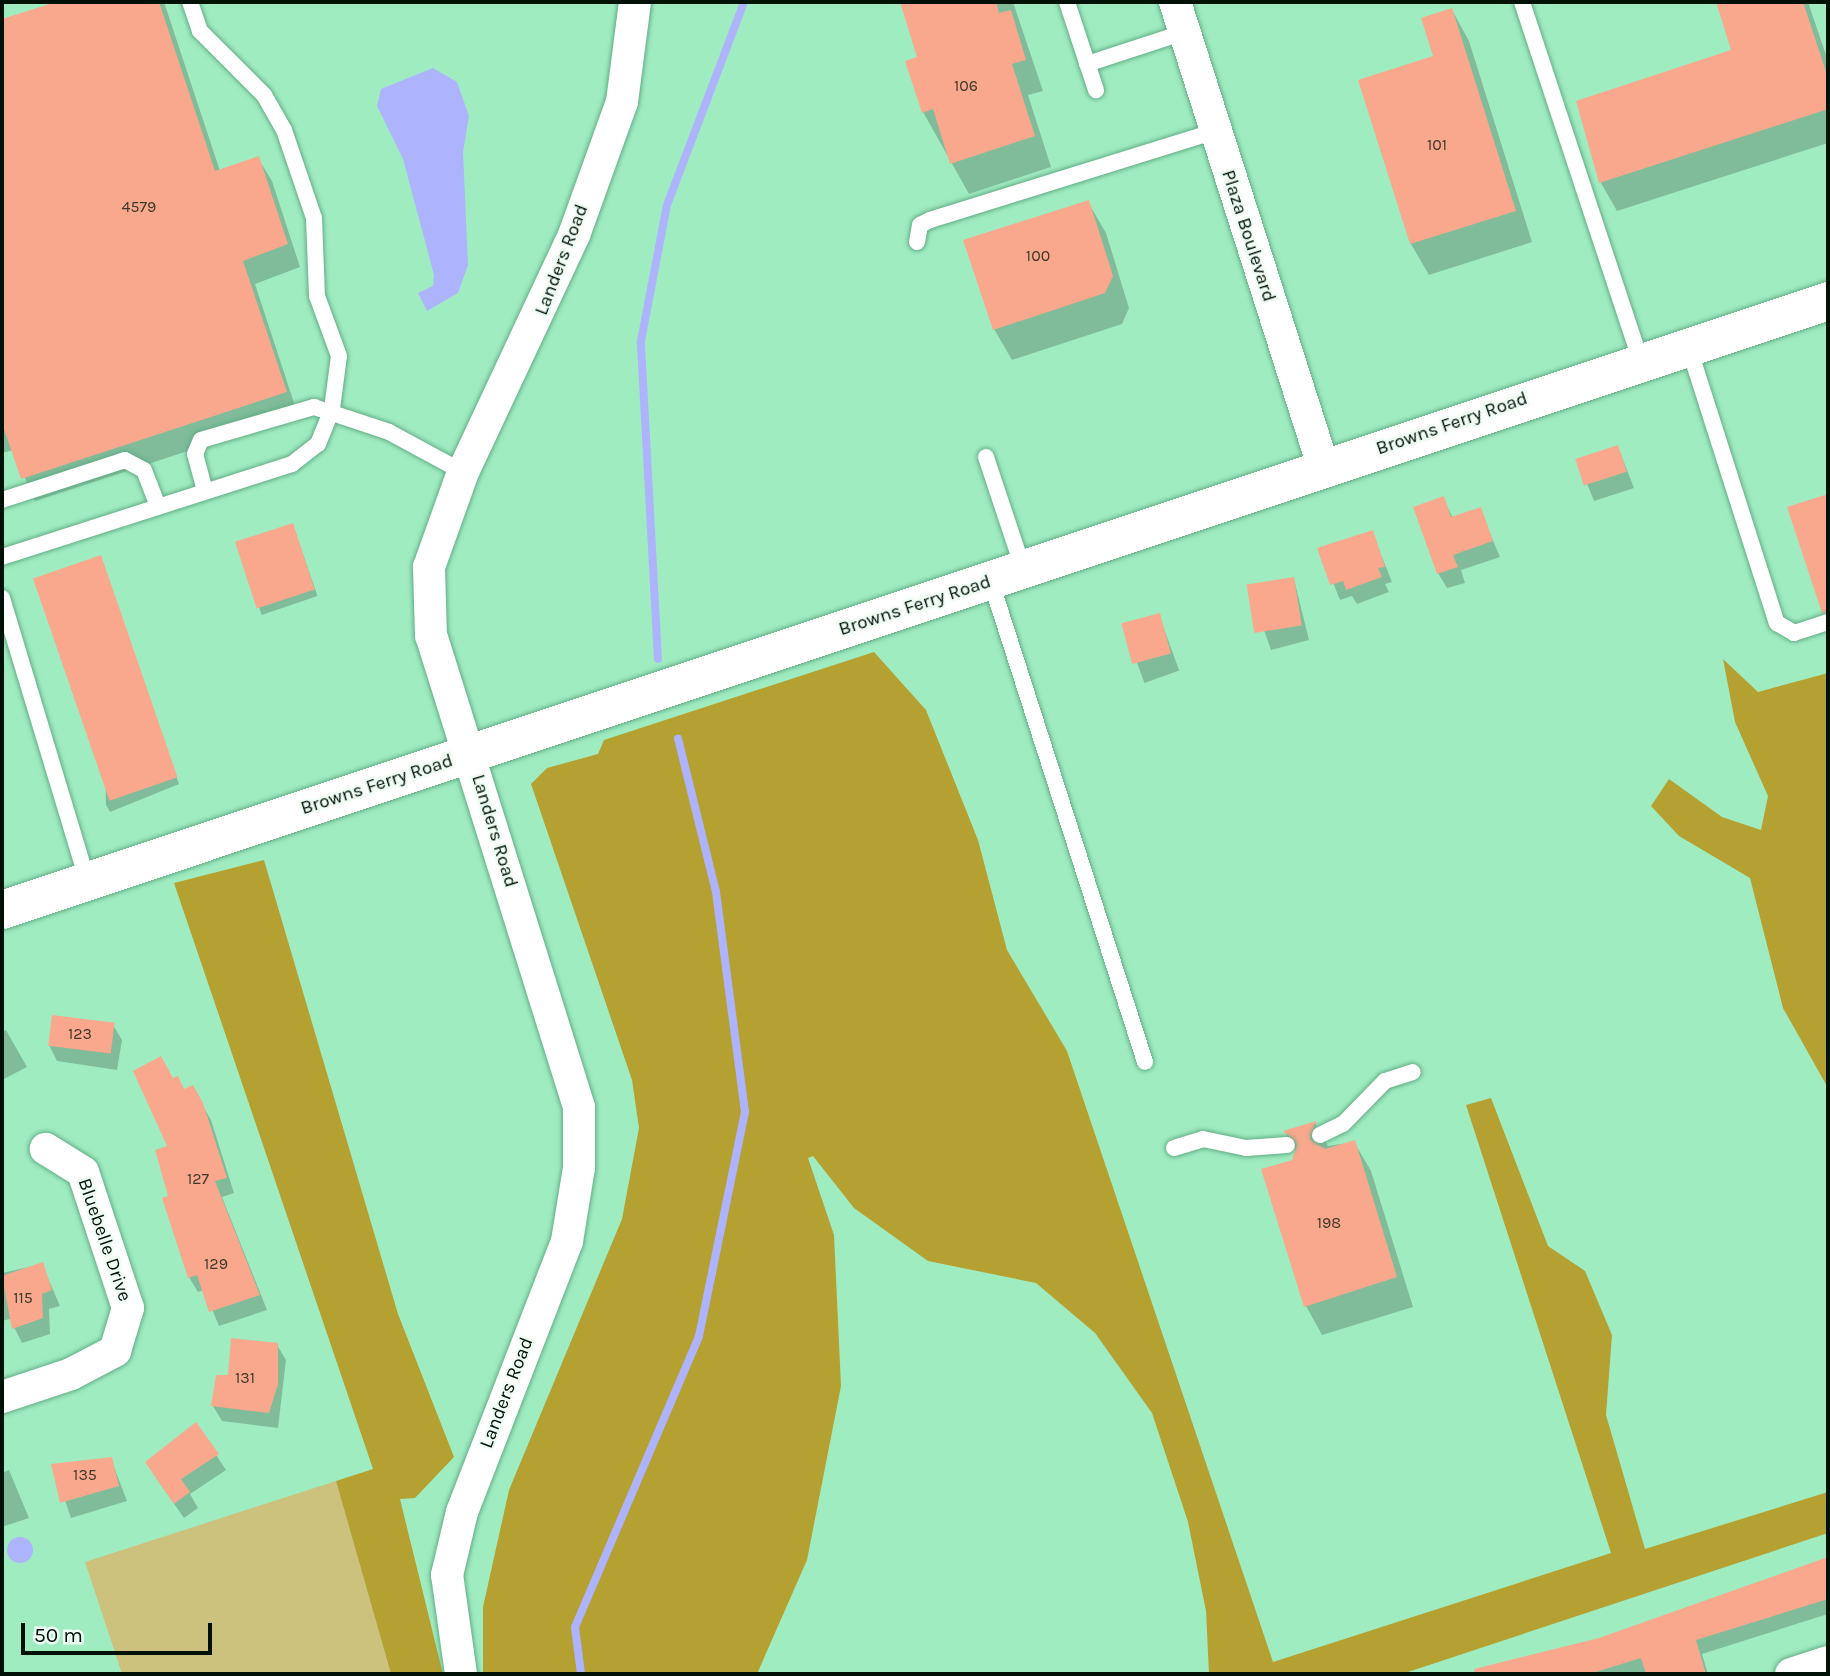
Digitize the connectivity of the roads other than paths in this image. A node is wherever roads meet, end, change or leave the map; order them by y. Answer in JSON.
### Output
{"nodes":[{"id":1,"x":190,"y":2,"type":"edge"},
{"id":2,"x":635,"y":2,"type":"edge"},
{"id":3,"x":1067,"y":2,"type":"edge"},
{"id":4,"x":1175,"y":2,"type":"edge"},
{"id":5,"x":1522,"y":2,"type":"edge"},
{"id":6,"x":1185,"y":32,"type":"junction"},
{"id":7,"x":1087,"y":64,"type":"junction"},
{"id":8,"x":1096,"y":90,"type":"dead end"},
{"id":9,"x":1215,"y":131,"type":"junction"},
{"id":10,"x":918,"y":242,"type":"dead end"},
{"id":11,"x":1828,"y":301,"type":"edge"},
{"id":12,"x":1689,"y":345,"type":"junction"},
{"id":13,"x":1641,"y":362,"type":"junction"},
{"id":14,"x":332,"y":409,"type":"junction"},
{"id":15,"x":986,"y":457,"type":"dead end"},
{"id":16,"x":1324,"y":469,"type":"junction"},
{"id":17,"x":464,"y":472,"type":"junction"},
{"id":18,"x":205,"y":491,"type":"junction"},
{"id":19,"x":2,"y":500,"type":"edge"},
{"id":20,"x":158,"y":506,"type":"junction"},
{"id":21,"x":2,"y":557,"type":"edge"},
{"id":22,"x":1008,"y":576,"type":"junction"},
{"id":23,"x":2,"y":598,"type":"edge"},
{"id":24,"x":1828,"y":622,"type":"edge"},
{"id":25,"x":473,"y":753,"type":"junction"},
{"id":26,"x":88,"y":882,"type":"junction"},
{"id":27,"x":2,"y":910,"type":"edge"},
{"id":28,"x":1145,"y":1062,"type":"dead end"},
{"id":29,"x":1413,"y":1072,"type":"dead end"},
{"id":30,"x":1320,"y":1135,"type":"dead end"},
{"id":31,"x":1287,"y":1145,"type":"dead end"},
{"id":32,"x":1174,"y":1148,"type":"dead end"},
{"id":33,"x":46,"y":1149,"type":"dead end"},
{"id":34,"x":2,"y":1397,"type":"edge"},
{"id":35,"x":1828,"y":1662,"type":"edge"},
{"id":36,"x":461,"y":1674,"type":"edge"},
{"id":37,"x":1791,"y":1674,"type":"edge"}],
"edges":[{"from":1,"to":14,"type":"lane"},
{"from":2,"to":17,"type":"street","name":"Landers Road"},
{"from":3,"to":7,"type":"lane"},
{"from":4,"to":6,"type":"street","name":"Plaza Boulevard"},
{"from":5,"to":13,"type":"lane"},
{"from":6,"to":7,"type":"lane"},
{"from":6,"to":9,"type":"street","name":"Plaza Boulevard"},
{"from":7,"to":8,"type":"lane"},
{"from":9,"to":10,"type":"lane"},
{"from":9,"to":16,"type":"street","name":"Plaza Boulevard"},
{"from":11,"to":12,"type":"main road","name":"Browns Ferry Road"},
{"from":12,"to":13,"type":"main road","name":"Browns Ferry Road"},
{"from":12,"to":24,"type":"lane"},
{"from":13,"to":16,"type":"main road","name":"Browns Ferry Road"},
{"from":14,"to":17,"type":"lane"},
{"from":14,"to":18,"type":"lane"},
{"from":14,"to":18,"type":"lane"},
{"from":15,"to":22,"type":"lane"},
{"from":16,"to":22,"type":"main road","name":"Browns Ferry Road"},
{"from":17,"to":25,"type":"street","name":"Landers Road"},
{"from":18,"to":20,"type":"lane"},
{"from":19,"to":20,"type":"lane"},
{"from":20,"to":21,"type":"lane"},
{"from":22,"to":25,"type":"main road","name":"Browns Ferry Road"},
{"from":22,"to":28,"type":"lane"},
{"from":23,"to":26,"type":"lane"},
{"from":25,"to":26,"type":"main road","name":"Browns Ferry Road"},
{"from":25,"to":36,"type":"street","name":"Landers Road"},
{"from":26,"to":27,"type":"main road","name":"Browns Ferry Road"},
{"from":29,"to":30,"type":"lane"},
{"from":31,"to":32,"type":"lane"},
{"from":33,"to":34,"type":"street","name":"Bluebelle Drive"},
{"from":35,"to":37,"type":"street"}]}
